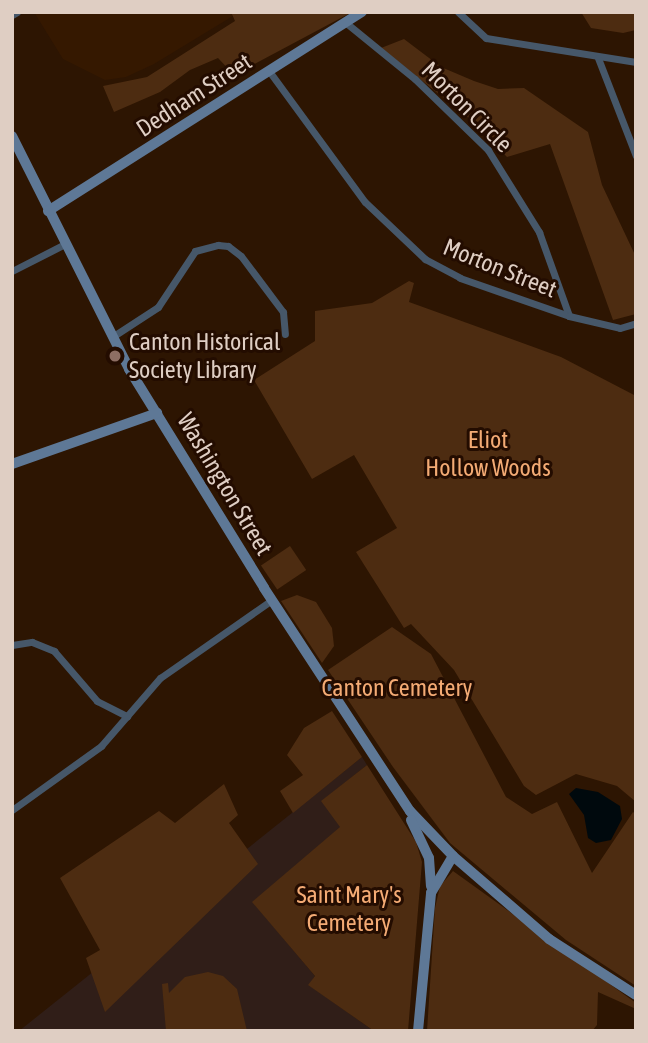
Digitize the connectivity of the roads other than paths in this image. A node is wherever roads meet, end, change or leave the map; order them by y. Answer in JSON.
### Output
{"nodes":[{"id":1,"x":18,"y":12,"type":"edge"},
{"id":2,"x":362,"y":12,"type":"edge"},
{"id":3,"x":458,"y":12,"type":"edge"},
{"id":4,"x":12,"y":15,"type":"edge"},
{"id":5,"x":345,"y":22,"type":"junction"},
{"id":6,"x":598,"y":58,"type":"junction"},
{"id":7,"x":636,"y":62,"type":"edge"},
{"id":8,"x":270,"y":71,"type":"junction"},
{"id":9,"x":12,"y":136,"type":"edge"},
{"id":10,"x":636,"y":156,"type":"edge"},
{"id":11,"x":48,"y":211,"type":"junction"},
{"id":12,"x":65,"y":244,"type":"junction"},
{"id":13,"x":12,"y":271,"type":"edge"},
{"id":14,"x":569,"y":316,"type":"junction"},
{"id":15,"x":636,"y":323,"type":"edge"},
{"id":16,"x":285,"y":334,"type":"dead end"},
{"id":17,"x":112,"y":337,"type":"junction"},
{"id":18,"x":156,"y":413,"type":"junction"},
{"id":19,"x":12,"y":464,"type":"edge"},
{"id":20,"x":271,"y":600,"type":"junction"},
{"id":21,"x":12,"y":645,"type":"edge"},
{"id":22,"x":127,"y":716,"type":"junction"},
{"id":23,"x":382,"y":769,"type":"junction"},
{"id":24,"x":12,"y":810,"type":"edge"},
{"id":25,"x":449,"y":853,"type":"junction"},
{"id":26,"x":431,"y":876,"type":"junction"},
{"id":27,"x":431,"y":892,"type":"junction"},
{"id":28,"x":636,"y":995,"type":"edge"},
{"id":29,"x":418,"y":1031,"type":"edge"}],
"edges":[{"from":1,"to":4,"type":"street"},
{"from":2,"to":5,"type":"main road","name":"Dedham Street"},
{"from":3,"to":6,"type":"street"},
{"from":5,"to":8,"type":"main road","name":"Dedham Street"},
{"from":5,"to":14,"type":"street","name":"Morton Circle"},
{"from":6,"to":7,"type":"street"},
{"from":6,"to":10,"type":"street"},
{"from":8,"to":11,"type":"main road","name":"Dedham Street"},
{"from":8,"to":14,"type":"street","name":"Morton Street"},
{"from":9,"to":11,"type":"main road","name":"Washington Street"},
{"from":11,"to":12,"type":"main road","name":"Washington Street"},
{"from":12,"to":13,"type":"street"},
{"from":12,"to":17,"type":"main road","name":"Washington Street"},
{"from":14,"to":15,"type":"street","name":"Morton Street"},
{"from":16,"to":17,"type":"street"},
{"from":17,"to":18,"type":"main road","name":"Washington Street"},
{"from":18,"to":19,"type":"main road"},
{"from":18,"to":20,"type":"main road","name":"Washington Street"},
{"from":20,"to":22,"type":"street"},
{"from":20,"to":23,"type":"main road","name":"Washington Street"},
{"from":21,"to":22,"type":"street"},
{"from":22,"to":24,"type":"street"},
{"from":23,"to":25,"type":"main road","name":"Washington Street"},
{"from":23,"to":26,"type":"main road","name":"Washington Street"},
{"from":25,"to":26,"type":"main road"},
{"from":25,"to":27,"type":"main road"},
{"from":25,"to":28,"type":"main road","name":"Washington Street"},
{"from":26,"to":27,"type":"main road","name":"Washington Street"},
{"from":27,"to":29,"type":"main road","name":"Washington Street"}]}
